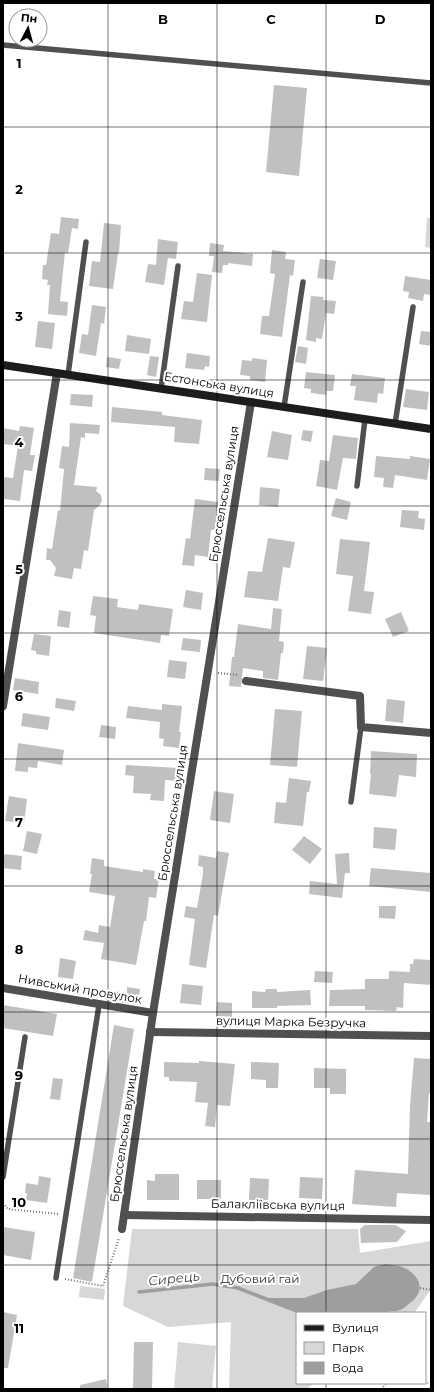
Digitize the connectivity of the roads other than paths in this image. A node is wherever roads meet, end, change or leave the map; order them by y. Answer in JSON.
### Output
{"nodes":[{"id":1,"x":3,"y":44,"type":"edge"},
{"id":2,"x":431,"y":83,"type":"edge"},
{"id":3,"x":86,"y":242,"type":"dead end"},
{"id":4,"x":178,"y":266,"type":"dead end"},
{"id":5,"x":303,"y":282,"type":"dead end"},
{"id":6,"x":413,"y":306,"type":"dead end"},
{"id":7,"x":3,"y":365,"type":"edge"},
{"id":8,"x":57,"y":373,"type":"junction"},
{"id":9,"x":68,"y":375,"type":"junction"},
{"id":10,"x":161,"y":389,"type":"junction"},
{"id":11,"x":251,"y":402,"type":"junction"},
{"id":12,"x":284,"y":407,"type":"junction"},
{"id":13,"x":365,"y":419,"type":"junction"},
{"id":14,"x":395,"y":424,"type":"junction"},
{"id":15,"x":431,"y":429,"type":"edge"},
{"id":16,"x":357,"y":486,"type":"dead end"},
{"id":17,"x":246,"y":681,"type":"road end"},
{"id":18,"x":3,"y":706,"type":"edge"},
{"id":19,"x":361,"y":727,"type":"junction"},
{"id":20,"x":431,"y":733,"type":"edge"},
{"id":21,"x":351,"y":802,"type":"dead end"},
{"id":22,"x":3,"y":988,"type":"edge"},
{"id":23,"x":99,"y":1005,"type":"junction"},
{"id":24,"x":153,"y":1014,"type":"junction"},
{"id":25,"x":150,"y":1032,"type":"junction"},
{"id":26,"x":431,"y":1036,"type":"edge"},
{"id":27,"x":25,"y":1037,"type":"dead end"},
{"id":28,"x":3,"y":1177,"type":"edge"},
{"id":29,"x":124,"y":1215,"type":"junction"},
{"id":30,"x":431,"y":1220,"type":"edge"},
{"id":31,"x":122,"y":1229,"type":"road end"},
{"id":32,"x":56,"y":1278,"type":"road end"}],
"edges":[{"from":1,"to":2,"type":"lane"},
{"from":3,"to":9,"type":"lane"},
{"from":4,"to":10,"type":"lane"},
{"from":5,"to":12,"type":"lane"},
{"from":6,"to":14,"type":"lane"},
{"from":7,"to":8,"type":"street","name":"Естонська вулиця"},
{"from":8,"to":9,"type":"street","name":"Естонська вулиця"},
{"from":8,"to":18,"type":"street"},
{"from":9,"to":10,"type":"street","name":"Естонська вулиця"},
{"from":10,"to":11,"type":"street","name":"Естонська вулиця"},
{"from":11,"to":12,"type":"street","name":"Естонська вулиця"},
{"from":11,"to":24,"type":"street","name":"Брюссельська вулиця"},
{"from":12,"to":13,"type":"street","name":"Естонська вулиця"},
{"from":13,"to":14,"type":"street","name":"Естонська вулиця"},
{"from":13,"to":16,"type":"lane"},
{"from":14,"to":15,"type":"street","name":"Естонська вулиця"},
{"from":17,"to":19,"type":"street"},
{"from":19,"to":20,"type":"street"},
{"from":19,"to":21,"type":"lane"},
{"from":22,"to":23,"type":"street","name":"Нивський провулок"},
{"from":23,"to":24,"type":"street","name":"Нивський провулок"},
{"from":23,"to":32,"type":"lane"},
{"from":24,"to":25,"type":"street","name":"Брюссельська вулиця"},
{"from":25,"to":26,"type":"street","name":"вулиця Марка Безручка"},
{"from":25,"to":29,"type":"street","name":"Брюссельська вулиця"},
{"from":27,"to":28,"type":"lane"},
{"from":29,"to":30,"type":"street","name":"Балакліївська вулиця"},
{"from":29,"to":31,"type":"street","name":"Брюссельська вулиця"}]}
